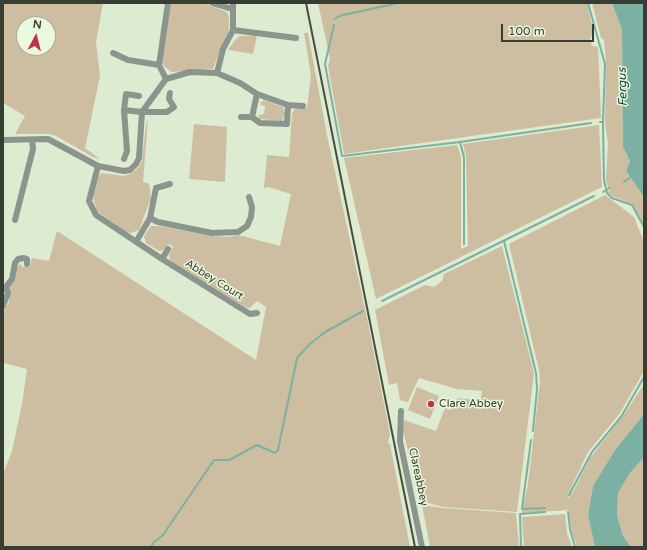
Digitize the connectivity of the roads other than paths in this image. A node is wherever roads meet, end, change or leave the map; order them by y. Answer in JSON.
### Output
{"nodes":[{"id":1,"x":168,"y":3,"type":"edge"},
{"id":2,"x":212,"y":3,"type":"edge"},
{"id":3,"x":232,"y":6,"type":"edge"},
{"id":4,"x":233,"y":30,"type":"junction"},
{"id":5,"x":296,"y":38,"type":"dead end"},
{"id":6,"x":113,"y":53,"type":"dead end"},
{"id":7,"x":159,"y":66,"type":"junction"},
{"id":8,"x":217,"y":73,"type":"junction"},
{"id":9,"x":166,"y":79,"type":"junction"},
{"id":10,"x":170,"y":93,"type":"dead end"},
{"id":11,"x":257,"y":94,"type":"junction"},
{"id":12,"x":139,"y":96,"type":"dead end"},
{"id":13,"x":288,"y":105,"type":"junction"},
{"id":14,"x":303,"y":106,"type":"dead end"},
{"id":15,"x":124,"y":110,"type":"junction"},
{"id":16,"x":142,"y":112,"type":"junction"},
{"id":17,"x":241,"y":117,"type":"dead end"},
{"id":18,"x":252,"y":117,"type":"junction"},
{"id":19,"x":3,"y":140,"type":"edge"},
{"id":20,"x":32,"y":140,"type":"junction"},
{"id":21,"x":124,"y":159,"type":"dead end"},
{"id":22,"x":98,"y":166,"type":"junction"},
{"id":23,"x":170,"y":184,"type":"dead end"},
{"id":24,"x":249,"y":197,"type":"dead end"},
{"id":25,"x":150,"y":218,"type":"junction"},
{"id":26,"x":15,"y":220,"type":"dead end"},
{"id":27,"x":136,"y":242,"type":"junction"},
{"id":28,"x":168,"y":249,"type":"dead end"},
{"id":29,"x":162,"y":259,"type":"junction"},
{"id":30,"x":27,"y":264,"type":"dead end"},
{"id":31,"x":5,"y":286,"type":"edge"},
{"id":32,"x":3,"y":306,"type":"edge"},
{"id":33,"x":257,"y":313,"type":"dead end"},
{"id":34,"x":401,"y":411,"type":"dead end"},
{"id":35,"x":422,"y":547,"type":"edge"}],
"edges":[{"from":1,"to":7,"type":"street"},
{"from":2,"to":3,"type":"street"},
{"from":3,"to":4,"type":"street"},
{"from":4,"to":5,"type":"street"},
{"from":4,"to":8,"type":"street"},
{"from":6,"to":7,"type":"street"},
{"from":7,"to":9,"type":"street"},
{"from":8,"to":9,"type":"street"},
{"from":8,"to":11,"type":"street"},
{"from":9,"to":16,"type":"street"},
{"from":10,"to":16,"type":"street"},
{"from":11,"to":13,"type":"street"},
{"from":11,"to":18,"type":"street"},
{"from":12,"to":15,"type":"street"},
{"from":13,"to":14,"type":"street"},
{"from":13,"to":18,"type":"street"},
{"from":15,"to":16,"type":"street"},
{"from":15,"to":21,"type":"street"},
{"from":16,"to":22,"type":"street"},
{"from":17,"to":18,"type":"street"},
{"from":19,"to":20,"type":"street"},
{"from":20,"to":22,"type":"street"},
{"from":20,"to":26,"type":"street"},
{"from":22,"to":27,"type":"street","name":"Abbey Court"},
{"from":23,"to":25,"type":"street"},
{"from":24,"to":25,"type":"street"},
{"from":25,"to":27,"type":"street"},
{"from":27,"to":29,"type":"street","name":"Abbey Court"},
{"from":28,"to":29,"type":"street"},
{"from":29,"to":33,"type":"street","name":"Abbey Court"},
{"from":30,"to":31,"type":"street"},
{"from":31,"to":32,"type":"street"},
{"from":34,"to":35,"type":"street","name":"Clareabbey"}]}
